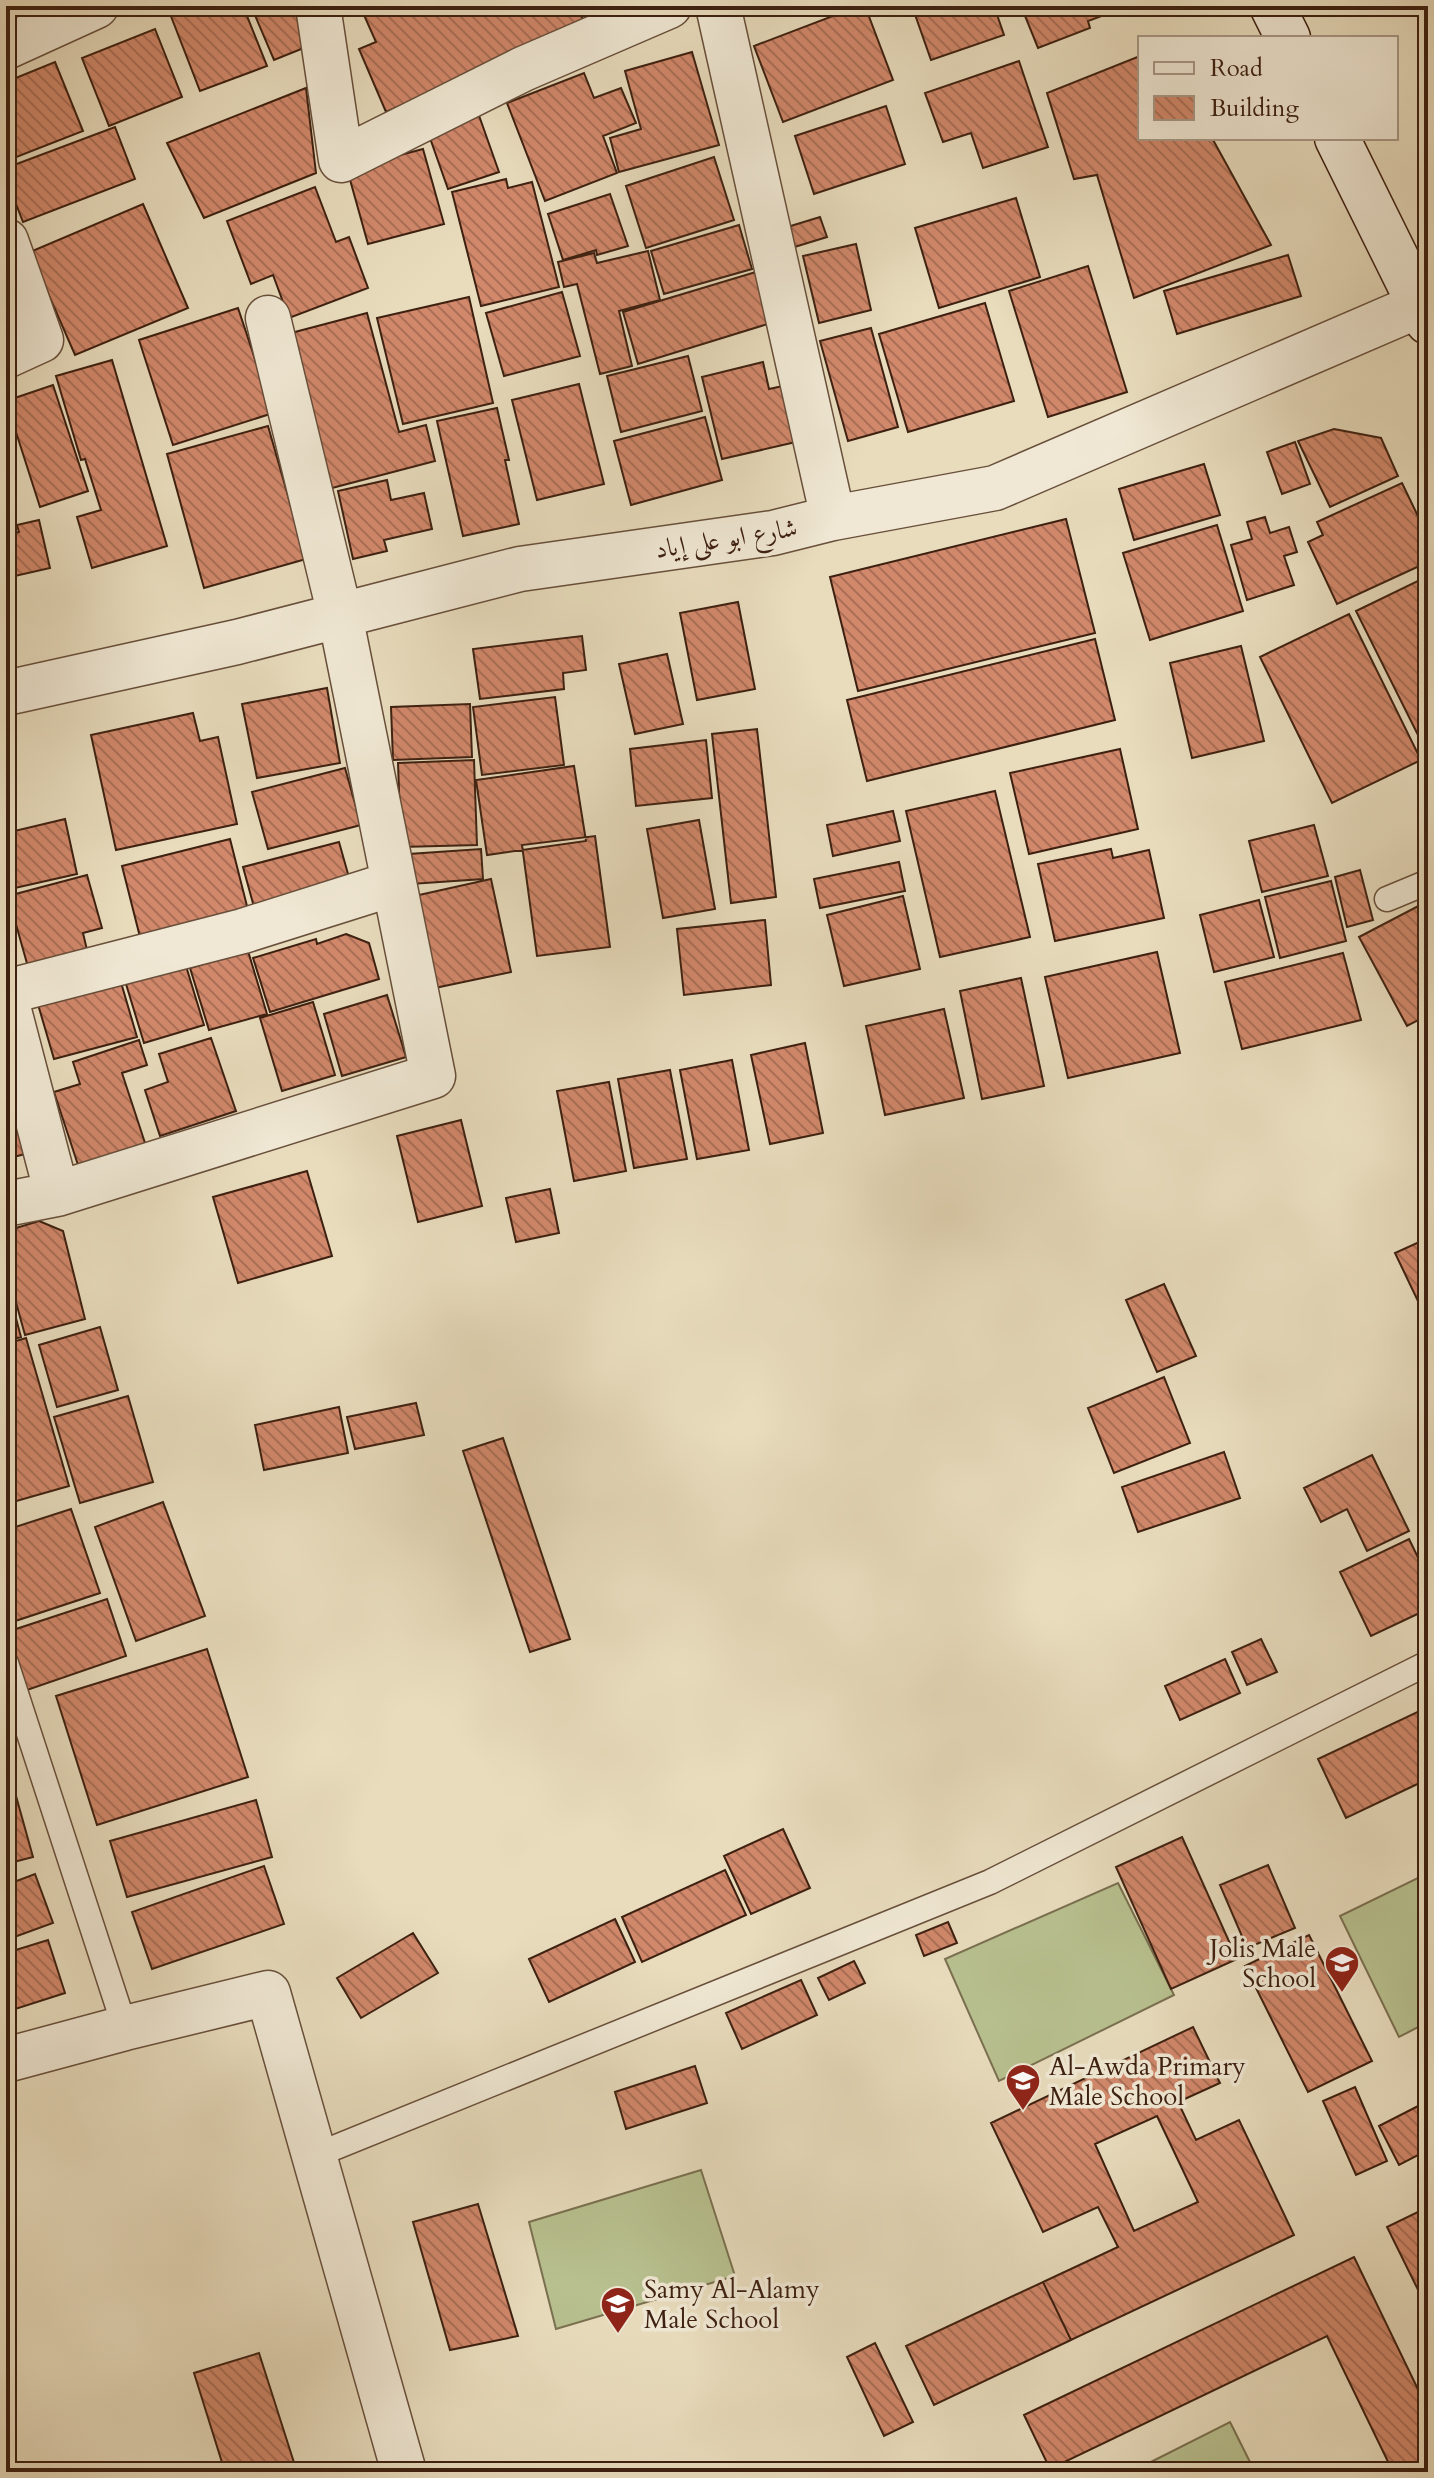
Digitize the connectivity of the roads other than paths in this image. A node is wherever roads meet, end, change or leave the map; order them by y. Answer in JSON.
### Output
{"nodes":[{"id":1,"x":96,"y":6,"type":"edge"},
{"id":2,"x":318,"y":6,"type":"edge"},
{"id":3,"x":669,"y":6,"type":"edge"},
{"id":4,"x":718,"y":6,"type":"edge"},
{"id":5,"x":1272,"y":6,"type":"edge"},
{"id":6,"x":1287,"y":36,"type":"edge"},
{"id":7,"x":6,"y":47,"type":"edge"},
{"id":8,"x":1338,"y":140,"type":"edge"},
{"id":9,"x":6,"y":241,"type":"edge"},
{"id":10,"x":1424,"y":314,"type":"edge"},
{"id":11,"x":268,"y":318,"type":"dead end"},
{"id":12,"x":6,"y":356,"type":"edge"},
{"id":13,"x":833,"y":518,"type":"junction"},
{"id":14,"x":340,"y":615,"type":"junction"},
{"id":15,"x":6,"y":693,"type":"edge"},
{"id":16,"x":1428,"y":882,"type":"edge"},
{"id":17,"x":392,"y":884,"type":"junction"},
{"id":18,"x":1387,"y":899,"type":"dead end"},
{"id":19,"x":6,"y":992,"type":"edge"},
{"id":20,"x":6,"y":999,"type":"edge"},
{"id":21,"x":57,"y":1194,"type":"junction"},
{"id":22,"x":6,"y":1204,"type":"edge"},
{"id":23,"x":6,"y":1663,"type":"edge"},
{"id":24,"x":1428,"y":1663,"type":"edge"},
{"id":25,"x":125,"y":2028,"type":"junction"},
{"id":26,"x":6,"y":2060,"type":"edge"},
{"id":27,"x":314,"y":2156,"type":"junction"},
{"id":28,"x":404,"y":2472,"type":"edge"}],
"edges":[{"from":1,"to":7,"type":"street"},
{"from":2,"to":3,"type":"street"},
{"from":4,"to":13,"type":"street"},
{"from":5,"to":6,"type":"street"},
{"from":8,"to":10,"type":"street"},
{"from":9,"to":12,"type":"street"},
{"from":10,"to":13,"type":"street","name":"شارع ابو على إياد"},
{"from":11,"to":14,"type":"street"},
{"from":13,"to":14,"type":"street","name":"شارع ابو على إياد"},
{"from":14,"to":15,"type":"street","name":"شارع ابو على إياد"},
{"from":14,"to":17,"type":"street"},
{"from":16,"to":18,"type":"lane"},
{"from":17,"to":19,"type":"street"},
{"from":17,"to":21,"type":"street"},
{"from":20,"to":21,"type":"street"},
{"from":21,"to":22,"type":"street"},
{"from":23,"to":25,"type":"lane"},
{"from":24,"to":27,"type":"lane"},
{"from":25,"to":26,"type":"street"},
{"from":25,"to":27,"type":"street"},
{"from":27,"to":28,"type":"street"}]}
